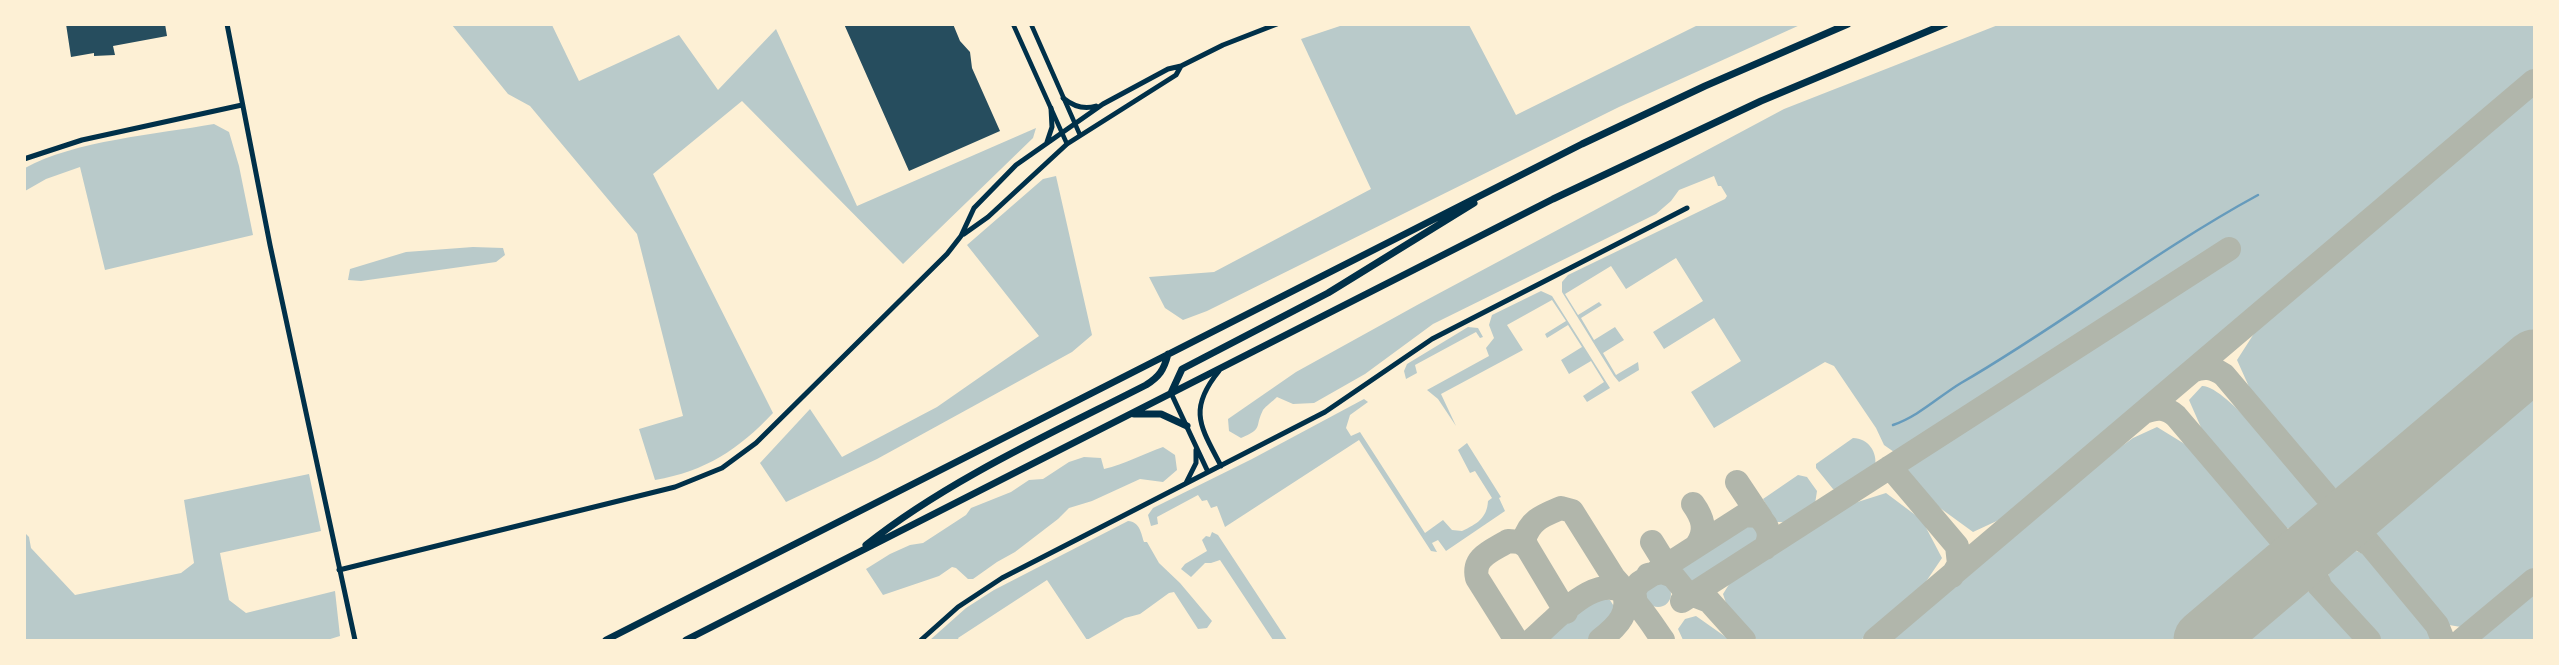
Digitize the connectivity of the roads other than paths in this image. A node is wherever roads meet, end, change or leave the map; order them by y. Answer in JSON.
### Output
{"nodes":[{"id":1,"x":227,"y":24,"type":"edge"},
{"id":2,"x":1013,"y":24,"type":"edge"},
{"id":3,"x":1031,"y":24,"type":"edge"},
{"id":4,"x":1277,"y":24,"type":"edge"},
{"id":5,"x":1848,"y":24,"type":"edge"},
{"id":6,"x":1945,"y":24,"type":"edge"},
{"id":7,"x":1181,"y":66,"type":"junction"},
{"id":8,"x":1063,"y":98,"type":"junction"},
{"id":9,"x":1103,"y":104,"type":"junction"},
{"id":10,"x":242,"y":105,"type":"junction"},
{"id":11,"x":1051,"y":108,"type":"junction"},
{"id":12,"x":1074,"y":125,"type":"junction"},
{"id":13,"x":1062,"y":134,"type":"junction"},
{"id":14,"x":1080,"y":135,"type":"junction"},
{"id":15,"x":1067,"y":144,"type":"junction"},
{"id":16,"x":1045,"y":146,"type":"junction"},
{"id":17,"x":24,"y":159,"type":"edge"},
{"id":18,"x":1492,"y":190,"type":"junction"},
{"id":19,"x":1686,"y":208,"type":"dead end"},
{"id":20,"x":961,"y":236,"type":"junction"},
{"id":21,"x":1168,"y":354,"type":"junction"},
{"id":22,"x":1223,"y":367,"type":"junction"},
{"id":23,"x":1171,"y":393,"type":"junction"},
{"id":24,"x":1130,"y":415,"type":"junction"},
{"id":25,"x":1186,"y":426,"type":"junction"},
{"id":26,"x":1196,"y":447,"type":"junction"},
{"id":27,"x":1221,"y":466,"type":"junction"},
{"id":28,"x":1208,"y":472,"type":"junction"},
{"id":29,"x":1186,"y":484,"type":"junction"},
{"id":30,"x":853,"y":556,"type":"junction"},
{"id":31,"x":339,"y":570,"type":"junction"},
{"id":32,"x":355,"y":640,"type":"edge"},
{"id":33,"x":606,"y":640,"type":"edge"},
{"id":34,"x":686,"y":640,"type":"edge"},
{"id":35,"x":921,"y":640,"type":"edge"}],
"edges":[{"from":1,"to":10,"type":"street"},
{"from":2,"to":11,"type":"street"},
{"from":3,"to":8,"type":"street"},
{"from":4,"to":7,"type":"street"},
{"from":5,"to":18,"type":"highway"},
{"from":6,"to":22,"type":"highway"},
{"from":7,"to":9,"type":"street"},
{"from":7,"to":14,"type":"street"},
{"from":8,"to":9,"type":"street"},
{"from":8,"to":12,"type":"street"},
{"from":9,"to":12,"type":"street"},
{"from":10,"to":17,"type":"street"},
{"from":10,"to":31,"type":"street"},
{"from":11,"to":13,"type":"street"},
{"from":11,"to":16,"type":"street"},
{"from":12,"to":13,"type":"street"},
{"from":12,"to":14,"type":"street"},
{"from":13,"to":15,"type":"street"},
{"from":13,"to":16,"type":"street"},
{"from":14,"to":15,"type":"street"},
{"from":15,"to":20,"type":"street"},
{"from":16,"to":20,"type":"street"},
{"from":18,"to":21,"type":"highway"},
{"from":18,"to":23,"type":"highway"},
{"from":19,"to":27,"type":"street"},
{"from":20,"to":31,"type":"street"},
{"from":21,"to":30,"type":"highway"},
{"from":21,"to":33,"type":"highway"},
{"from":22,"to":23,"type":"highway"},
{"from":22,"to":27,"type":"street"},
{"from":23,"to":24,"type":"highway"},
{"from":23,"to":25,"type":"street"},
{"from":24,"to":25,"type":"highway"},
{"from":24,"to":30,"type":"highway"},
{"from":25,"to":26,"type":"street"},
{"from":26,"to":28,"type":"street"},
{"from":26,"to":29,"type":"street"},
{"from":27,"to":28,"type":"street"},
{"from":28,"to":29,"type":"street"},
{"from":29,"to":35,"type":"street"},
{"from":30,"to":34,"type":"highway"},
{"from":31,"to":32,"type":"street"}]}
